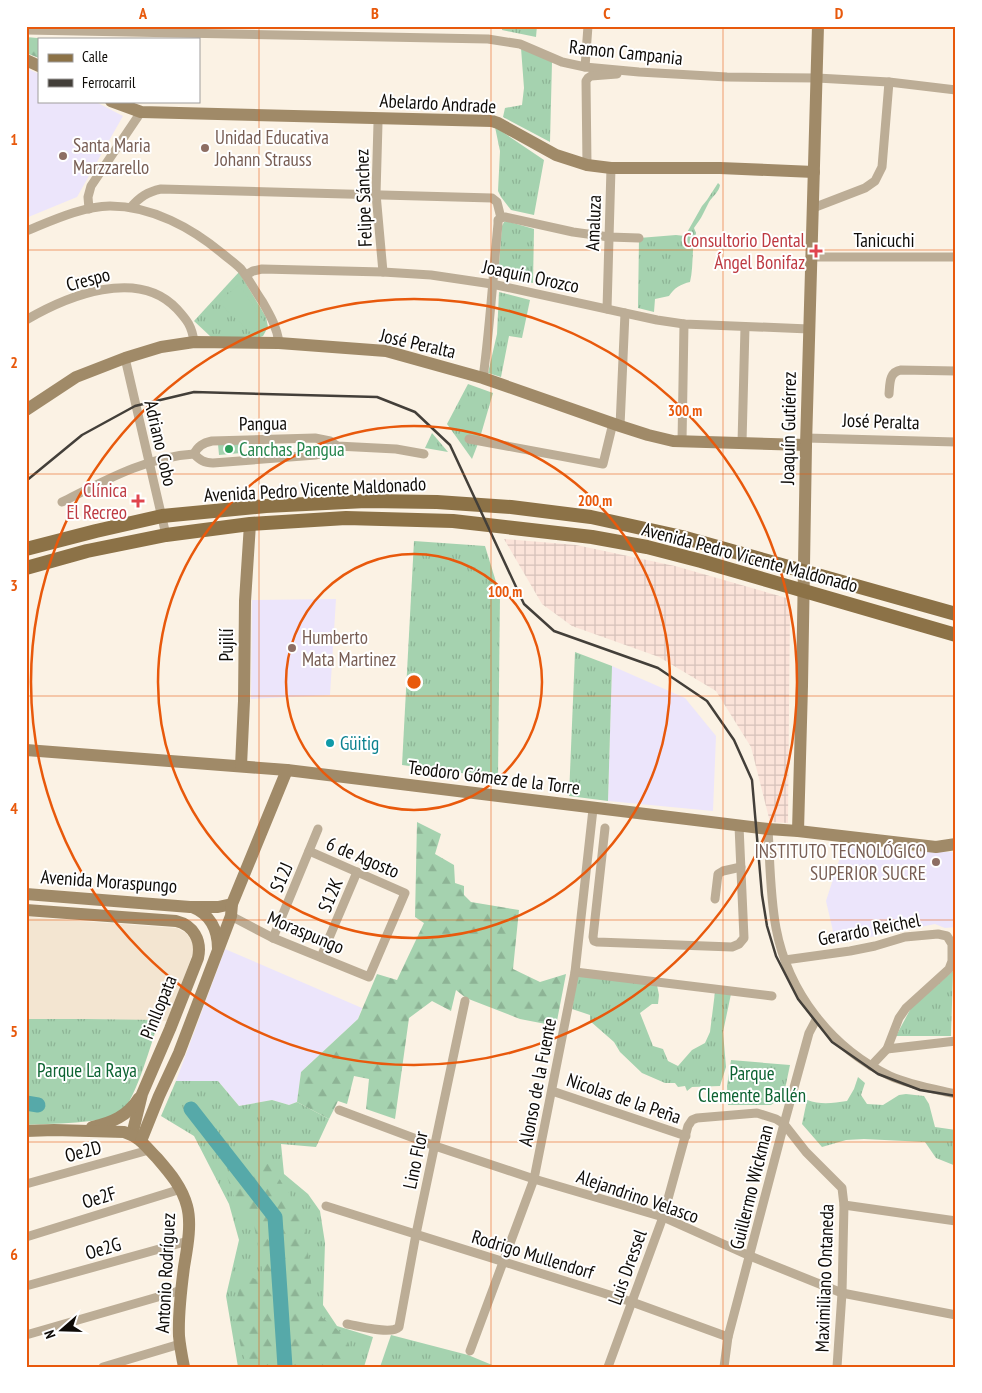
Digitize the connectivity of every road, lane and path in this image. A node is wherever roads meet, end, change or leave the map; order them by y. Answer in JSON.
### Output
{"nodes":[{"id":1,"x":588,"y":26,"type":"edge"},
{"id":2,"x":818,"y":26,"type":"edge"},
{"id":3,"x":26,"y":30,"type":"edge"},
{"id":4,"x":26,"y":60,"type":"edge"},
{"id":5,"x":38,"y":66,"type":"edge"},
{"id":6,"x":585,"y":67,"type":"junction"},
{"id":7,"x":622,"y":71,"type":"junction"},
{"id":8,"x":817,"y":78,"type":"junction"},
{"id":9,"x":889,"y":82,"type":"junction"},
{"id":10,"x":956,"y":90,"type":"edge"},
{"id":11,"x":115,"y":102,"type":"edge"},
{"id":12,"x":141,"y":112,"type":"junction"},
{"id":13,"x":378,"y":123,"type":"dead end"},
{"id":14,"x":587,"y":165,"type":"junction"},
{"id":15,"x":611,"y":168,"type":"junction"},
{"id":16,"x":814,"y":172,"type":"junction"},
{"id":17,"x":376,"y":194,"type":"junction"},
{"id":18,"x":131,"y":207,"type":"junction"},
{"id":19,"x":89,"y":208,"type":"junction"},
{"id":20,"x":813,"y":208,"type":"junction"},
{"id":21,"x":500,"y":218,"type":"junction"},
{"id":22,"x":26,"y":231,"type":"edge"},
{"id":23,"x":609,"y":237,"type":"junction"},
{"id":24,"x":640,"y":238,"type":"dead end"},
{"id":25,"x":812,"y":257,"type":"junction"},
{"id":26,"x":956,"y":257,"type":"edge"},
{"id":27,"x":383,"y":272,"type":"junction"},
{"id":28,"x":246,"y":275,"type":"junction"},
{"id":29,"x":492,"y":284,"type":"junction"},
{"id":30,"x":607,"y":309,"type":"junction"},
{"id":31,"x":625,"y":313,"type":"junction"},
{"id":32,"x":26,"y":320,"type":"edge"},
{"id":33,"x":684,"y":324,"type":"junction"},
{"id":34,"x":745,"y":327,"type":"junction"},
{"id":35,"x":809,"y":329,"type":"junction"},
{"id":36,"x":194,"y":342,"type":"junction"},
{"id":37,"x":280,"y":343,"type":"junction"},
{"id":38,"x":125,"y":358,"type":"junction"},
{"id":39,"x":956,"y":371,"type":"edge"},
{"id":40,"x":483,"y":378,"type":"junction"},
{"id":41,"x":888,"y":394,"type":"dead end"},
{"id":42,"x":26,"y":410,"type":"edge"},
{"id":43,"x":616,"y":424,"type":"junction"},
{"id":44,"x":468,"y":439,"type":"dead end"},
{"id":45,"x":806,"y":441,"type":"junction"},
{"id":46,"x":682,"y":442,"type":"junction"},
{"id":47,"x":956,"y":442,"type":"edge"},
{"id":48,"x":742,"y":443,"type":"junction"},
{"id":49,"x":337,"y":446,"type":"junction"},
{"id":50,"x":194,"y":454,"type":"junction"},
{"id":51,"x":424,"y":454,"type":"dead end"},
{"id":52,"x":149,"y":462,"type":"junction"},
{"id":53,"x":62,"y":502,"type":"dead end"},
{"id":54,"x":162,"y":516,"type":"junction"},
{"id":55,"x":250,"y":524,"type":"junction"},
{"id":56,"x":166,"y":535,"type":"junction"},
{"id":57,"x":26,"y":549,"type":"edge"},
{"id":58,"x":26,"y":568,"type":"edge"},
{"id":59,"x":804,"y":571,"type":"junction"},
{"id":60,"x":804,"y":591,"type":"junction"},
{"id":61,"x":956,"y":614,"type":"edge"},
{"id":62,"x":956,"y":635,"type":"edge"},
{"id":63,"x":26,"y":750,"type":"edge"},
{"id":64,"x":241,"y":766,"type":"junction"},
{"id":65,"x":288,"y":770,"type":"junction"},
{"id":66,"x":593,"y":808,"type":"junction"},
{"id":67,"x":739,"y":826,"type":"junction"},
{"id":68,"x":605,"y":828,"type":"dead end"},
{"id":69,"x":318,"y":829,"type":"dead end"},
{"id":70,"x":768,"y":829,"type":"junction"},
{"id":71,"x":798,"y":831,"type":"junction"},
{"id":72,"x":956,"y":844,"type":"edge"},
{"id":73,"x":309,"y":851,"type":"junction"},
{"id":74,"x":741,"y":867,"type":"junction"},
{"id":75,"x":357,"y":872,"type":"junction"},
{"id":76,"x":26,"y":894,"type":"edge"},
{"id":77,"x":715,"y":899,"type":"dead end"},
{"id":78,"x":190,"y":906,"type":"junction"},
{"id":79,"x":26,"y":910,"type":"edge"},
{"id":80,"x":231,"y":910,"type":"junction"},
{"id":81,"x":213,"y":925,"type":"junction"},
{"id":82,"x":273,"y":938,"type":"junction"},
{"id":83,"x":198,"y":942,"type":"junction"},
{"id":84,"x":216,"y":956,"type":"junction"},
{"id":85,"x":321,"y":957,"type":"junction"},
{"id":86,"x":785,"y":960,"type":"junction"},
{"id":87,"x":575,"y":972,"type":"junction"},
{"id":88,"x":368,"y":977,"type":"joint"},
{"id":89,"x":772,"y":996,"type":"dead end"},
{"id":90,"x":465,"y":1001,"type":"dead end"},
{"id":91,"x":817,"y":1018,"type":"junction"},
{"id":92,"x":956,"y":1041,"type":"edge"},
{"id":93,"x":887,"y":1049,"type":"junction"},
{"id":94,"x":871,"y":1066,"type":"junction"},
{"id":95,"x":552,"y":1091,"type":"junction"},
{"id":96,"x":142,"y":1094,"type":"junction"},
{"id":97,"x":956,"y":1094,"type":"edge"},
{"id":98,"x":339,"y":1110,"type":"dead end"},
{"id":99,"x":692,"y":1120,"type":"joint"},
{"id":100,"x":784,"y":1124,"type":"junction"},
{"id":101,"x":79,"y":1130,"type":"junction"},
{"id":102,"x":26,"y":1131,"type":"edge"},
{"id":103,"x":686,"y":1136,"type":"junction"},
{"id":104,"x":141,"y":1142,"type":"junction"},
{"id":105,"x":435,"y":1146,"type":"junction"},
{"id":106,"x":534,"y":1180,"type":"junction"},
{"id":107,"x":26,"y":1184,"type":"edge"},
{"id":108,"x":181,"y":1189,"type":"junction"},
{"id":109,"x":844,"y":1205,"type":"junction"},
{"id":110,"x":326,"y":1206,"type":"dead end"},
{"id":111,"x":663,"y":1218,"type":"junction"},
{"id":112,"x":956,"y":1222,"type":"edge"},
{"id":113,"x":416,"y":1234,"type":"junction"},
{"id":114,"x":26,"y":1237,"type":"edge"},
{"id":115,"x":188,"y":1241,"type":"junction"},
{"id":116,"x":750,"y":1256,"type":"junction"},
{"id":117,"x":503,"y":1263,"type":"junction"},
{"id":118,"x":26,"y":1286,"type":"edge"},
{"id":119,"x":182,"y":1290,"type":"junction"},
{"id":120,"x":842,"y":1293,"type":"junction"},
{"id":121,"x":632,"y":1302,"type":"junction"},
{"id":122,"x":956,"y":1314,"type":"edge"},
{"id":123,"x":346,"y":1324,"type":"dead end"},
{"id":124,"x":27,"y":1332,"type":"edge"},
{"id":125,"x":728,"y":1337,"type":"junction"},
{"id":126,"x":180,"y":1344,"type":"junction"},
{"id":127,"x":470,"y":1351,"type":"dead end"},
{"id":128,"x":103,"y":1367,"type":"edge"},
{"id":129,"x":184,"y":1367,"type":"edge"},
{"id":130,"x":608,"y":1367,"type":"edge"},
{"id":131,"x":724,"y":1367,"type":"edge"},
{"id":132,"x":837,"y":1367,"type":"edge"}],
"edges":[{"from":1,"to":6,"type":"street"},
{"from":2,"to":8,"type":"street","name":"Joaquín Gutiérrez"},
{"from":3,"to":6,"type":"street","name":"Ramon Campania"},
{"from":4,"to":5,"type":"street"},
{"from":6,"to":7,"type":"street","name":"Ramon Campania"},
{"from":7,"to":8,"type":"street","name":"Ramon Campania"},
{"from":7,"to":14,"type":"street"},
{"from":8,"to":9,"type":"street","name":"Ramon Campania"},
{"from":8,"to":16,"type":"street","name":"Joaquín Gutiérrez"},
{"from":9,"to":10,"type":"street","name":"Ramon Campania"},
{"from":9,"to":20,"type":"street"},
{"from":11,"to":12,"type":"street","name":"Abelardo Andrade"},
{"from":12,"to":14,"type":"street","name":"Abelardo Andrade"},
{"from":12,"to":19,"type":"street"},
{"from":13,"to":17,"type":"street","name":"Felipe Sánchez"},
{"from":14,"to":15,"type":"street","name":"Abelardo Andrade"},
{"from":15,"to":16,"type":"street","name":"Abelardo Andrade"},
{"from":15,"to":23,"type":"street","name":"Amaluza"},
{"from":16,"to":20,"type":"street","name":"Joaquín Gutiérrez"},
{"from":17,"to":18,"type":"street"},
{"from":17,"to":21,"type":"street"},
{"from":17,"to":27,"type":"street","name":"Felipe Sánchez"},
{"from":18,"to":19,"type":"street"},
{"from":18,"to":28,"type":"street"},
{"from":19,"to":22,"type":"street"},
{"from":20,"to":25,"type":"street","name":"Joaquín Gutiérrez"},
{"from":21,"to":23,"type":"street"},
{"from":21,"to":29,"type":"street"},
{"from":23,"to":24,"type":"street"},
{"from":23,"to":30,"type":"street","name":"Amaluza"},
{"from":25,"to":26,"type":"street","name":"Tanicuchi"},
{"from":25,"to":35,"type":"street","name":"Joaquín Gutiérrez"},
{"from":27,"to":28,"type":"street","name":"Joaquín Orozco"},
{"from":27,"to":29,"type":"street","name":"Joaquín Orozco"},
{"from":28,"to":37,"type":"street"},
{"from":29,"to":30,"type":"street","name":"Joaquín Orozco"},
{"from":29,"to":40,"type":"street"},
{"from":30,"to":31,"type":"street","name":"Joaquín Orozco"},
{"from":31,"to":33,"type":"street","name":"Joaquín Orozco"},
{"from":31,"to":43,"type":"street"},
{"from":32,"to":36,"type":"street","name":"Crespo"},
{"from":33,"to":34,"type":"street","name":"Joaquín Orozco"},
{"from":33,"to":46,"type":"street"},
{"from":34,"to":35,"type":"street","name":"Joaquín Orozco"},
{"from":34,"to":48,"type":"street"},
{"from":35,"to":45,"type":"street","name":"Joaquín Gutiérrez"},
{"from":36,"to":37,"type":"street","name":"José Peralta"},
{"from":36,"to":38,"type":"street","name":"José Peralta"},
{"from":37,"to":40,"type":"street","name":"José Peralta"},
{"from":38,"to":42,"type":"street","name":"José Peralta"},
{"from":38,"to":52,"type":"street","name":"Adriano Cobo"},
{"from":39,"to":41,"type":"street"},
{"from":40,"to":43,"type":"street","name":"José Peralta"},
{"from":43,"to":44,"type":"street"},
{"from":43,"to":46,"type":"street","name":"José Peralta"},
{"from":45,"to":47,"type":"street","name":"José Peralta"},
{"from":45,"to":48,"type":"street","name":"José Peralta"},
{"from":45,"to":59,"type":"street","name":"Joaquín Gutiérrez"},
{"from":46,"to":48,"type":"street","name":"José Peralta"},
{"from":49,"to":50,"type":"street","name":"Pangua"},
{"from":49,"to":50,"type":"street","name":"Pangua"},
{"from":49,"to":51,"type":"street","name":"Pangua"},
{"from":50,"to":52,"type":"street","name":"Pangua"},
{"from":52,"to":53,"type":"street","name":"Pangua"},
{"from":52,"to":54,"type":"street","name":"Adriano Cobo"},
{"from":54,"to":56,"type":"street","name":"Adriano Cobo"},
{"from":54,"to":57,"type":"main road","name":"Avenida Pedro Vicente Maldonado"},
{"from":54,"to":59,"type":"main road","name":"Avenida Pedro Vicente Maldonado"},
{"from":55,"to":56,"type":"main road","name":"Avenida Pedro Vicente Maldonado"},
{"from":55,"to":60,"type":"main road","name":"Avenida Pedro Vicente Maldonado"},
{"from":55,"to":64,"type":"street","name":"Pujilí"},
{"from":56,"to":58,"type":"main road","name":"Avenida Pedro Vicente Maldonado"},
{"from":59,"to":60,"type":"street","name":"Joaquín Gutiérrez"},
{"from":59,"to":61,"type":"main road","name":"Avenida Pedro Vicente Maldonado"},
{"from":60,"to":62,"type":"main road","name":"Avenida Pedro Vicente Maldonado"},
{"from":60,"to":71,"type":"street","name":"Joaquín Gutiérrez"},
{"from":63,"to":64,"type":"street","name":"Teodoro Gómez de la Torre"},
{"from":64,"to":65,"type":"street","name":"Teodoro Gómez de la Torre"},
{"from":65,"to":66,"type":"street","name":"Teodoro Gómez de la Torre"},
{"from":65,"to":80,"type":"street","name":"Pinllopata"},
{"from":66,"to":67,"type":"street","name":"Teodoro Gómez de la Torre"},
{"from":66,"to":87,"type":"street","name":"Alonso de la Fuente"},
{"from":67,"to":70,"type":"street","name":"Teodoro Gómez de la Torre"},
{"from":67,"to":74,"type":"street"},
{"from":68,"to":74,"type":"street"},
{"from":69,"to":73,"type":"street","name":"S12J"},
{"from":70,"to":71,"type":"street","name":"Teodoro Gómez de la Torre"},
{"from":70,"to":86,"type":"street"},
{"from":71,"to":72,"type":"street","name":"Teodoro Gómez de la Torre"},
{"from":73,"to":75,"type":"street","name":"6 de Agosto"},
{"from":73,"to":82,"type":"street","name":"S12J"},
{"from":74,"to":77,"type":"street"},
{"from":75,"to":85,"type":"street","name":"S12K"},
{"from":75,"to":88,"type":"street","name":"6 de Agosto"},
{"from":76,"to":78,"type":"street","name":"Avenida Moraspungo"},
{"from":78,"to":80,"type":"street","name":"Avenida Moraspungo"},
{"from":78,"to":81,"type":"street","name":"Avenida Moraspungo"},
{"from":79,"to":83,"type":"street","name":"Avenida Moraspungo"},
{"from":80,"to":81,"type":"street","name":"Pinllopata"},
{"from":80,"to":82,"type":"street","name":"Moraspungo"},
{"from":80,"to":84,"type":"street","name":"Pinllopata"},
{"from":81,"to":83,"type":"street","name":"Pinllopata"},
{"from":81,"to":84,"type":"street","name":"Pinllopata"},
{"from":82,"to":85,"type":"street","name":"Moraspungo"},
{"from":83,"to":96,"type":"street","name":"Pinllopata"},
{"from":84,"to":104,"type":"street","name":"Pinllopata"},
{"from":85,"to":88,"type":"street","name":"Moraspungo"},
{"from":86,"to":91,"type":"street"},
{"from":86,"to":93,"type":"street","name":"Gerardo Reichel"},
{"from":87,"to":89,"type":"street"},
{"from":87,"to":95,"type":"street","name":"Alonso de la Fuente"},
{"from":90,"to":105,"type":"street","name":"Lino Flor"},
{"from":91,"to":94,"type":"street"},
{"from":91,"to":100,"type":"street","name":"Guillermo Wickman"},
{"from":92,"to":93,"type":"street"},
{"from":93,"to":94,"type":"street","name":"Gerardo Reichel"},
{"from":94,"to":97,"type":"street"},
{"from":95,"to":103,"type":"street","name":"Nicolas de la Peña"},
{"from":95,"to":106,"type":"street","name":"Alonso de la Fuente"},
{"from":96,"to":101,"type":"street"},
{"from":96,"to":104,"type":"street","name":"Pinllopata"},
{"from":98,"to":105,"type":"street","name":"Alejandrino Velasco"},
{"from":99,"to":100,"type":"street","name":"Nicolas de la Peña"},
{"from":99,"to":103,"type":"street","name":"Luis Dressel"},
{"from":100,"to":109,"type":"street","name":"Maximiliano Ontaneda"},
{"from":100,"to":116,"type":"street","name":"Guillermo Wickman"},
{"from":101,"to":102,"type":"street"},
{"from":101,"to":104,"type":"street"},
{"from":103,"to":111,"type":"street","name":"Luis Dressel"},
{"from":104,"to":107,"type":"street","name":"Oe2D"},
{"from":104,"to":108,"type":"street","name":"Antonio Rodríguez"},
{"from":105,"to":106,"type":"street","name":"Alejandrino Velasco"},
{"from":105,"to":113,"type":"street","name":"Lino Flor"},
{"from":106,"to":111,"type":"street","name":"Alejandrino Velasco"},
{"from":106,"to":117,"type":"street","name":"Alonso de la Fuente"},
{"from":108,"to":114,"type":"street","name":"Oe2F"},
{"from":108,"to":115,"type":"street","name":"Antonio Rodríguez"},
{"from":109,"to":112,"type":"street"},
{"from":109,"to":120,"type":"street","name":"Maximiliano Ontaneda"},
{"from":110,"to":113,"type":"street","name":"Rodrigo Mullendorf"},
{"from":111,"to":116,"type":"street","name":"Alejandrino Velasco"},
{"from":111,"to":121,"type":"street","name":"Luis Dressel"},
{"from":113,"to":117,"type":"street","name":"Rodrigo Mullendorf"},
{"from":113,"to":123,"type":"street","name":"Lino Flor"},
{"from":115,"to":118,"type":"street","name":"Oe2G"},
{"from":115,"to":119,"type":"street","name":"Antonio Rodríguez"},
{"from":116,"to":120,"type":"street","name":"Alejandrino Velasco"},
{"from":116,"to":125,"type":"street","name":"Guillermo Wickman"},
{"from":117,"to":121,"type":"street","name":"Rodrigo Mullendorf"},
{"from":117,"to":127,"type":"street","name":"Alonso de la Fuente"},
{"from":119,"to":124,"type":"street"},
{"from":119,"to":126,"type":"street","name":"Antonio Rodríguez"},
{"from":120,"to":122,"type":"street","name":"Alejandrino Velasco"},
{"from":120,"to":132,"type":"street","name":"Maximiliano Ontaneda"},
{"from":121,"to":125,"type":"street","name":"Rodrigo Mullendorf"},
{"from":121,"to":130,"type":"street","name":"Luis Dressel"},
{"from":125,"to":131,"type":"street","name":"Guillermo Wickman"},
{"from":126,"to":128,"type":"street"},
{"from":126,"to":129,"type":"street","name":"Antonio Rodríguez"}]}
